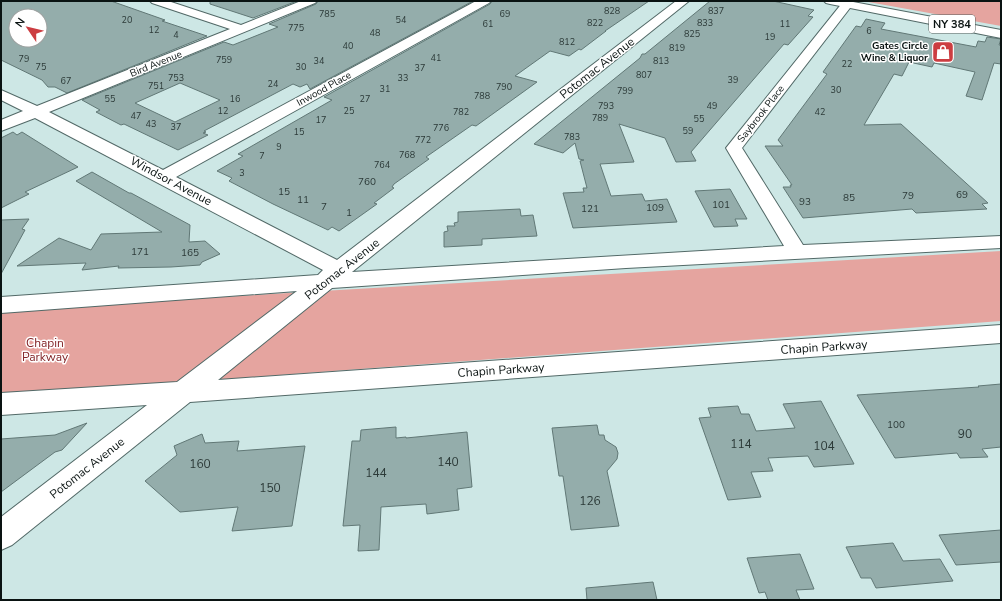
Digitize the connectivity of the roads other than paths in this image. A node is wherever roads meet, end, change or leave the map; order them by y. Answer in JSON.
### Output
{"nodes":[{"id":1,"x":156,"y":1,"type":"edge"},
{"id":2,"x":311,"y":1,"type":"edge"},
{"id":3,"x":485,"y":1,"type":"edge"},
{"id":4,"x":683,"y":1,"type":"edge"},
{"id":5,"x":830,"y":1,"type":"edge"},
{"id":6,"x":847,"y":4,"type":"junction"},
{"id":7,"x":241,"y":29,"type":"junction"},
{"id":8,"x":1001,"y":34,"type":"edge"},
{"id":9,"x":1,"y":94,"type":"edge"},
{"id":10,"x":37,"y":112,"type":"junction"},
{"id":11,"x":1,"y":126,"type":"edge"},
{"id":12,"x":163,"y":177,"type":"junction"},
{"id":13,"x":1001,"y":242,"type":"edge"},
{"id":14,"x":797,"y":251,"type":"junction"},
{"id":15,"x":333,"y":276,"type":"junction"},
{"id":16,"x":1,"y":305,"type":"edge"},
{"id":17,"x":1001,"y":334,"type":"edge"},
{"id":18,"x":185,"y":392,"type":"junction"},
{"id":19,"x":1,"y":404,"type":"edge"},
{"id":20,"x":1,"y":535,"type":"edge"}],
"edges":[{"from":1,"to":7,"type":"street"},
{"from":2,"to":7,"type":"street","name":"Bird Avenue"},
{"from":3,"to":12,"type":"street","name":"Inwood Place"},
{"from":4,"to":15,"type":"street","name":"Potomac Avenue"},
{"from":5,"to":6,"type":"street","number":"NY 384"},
{"from":6,"to":8,"type":"street","number":"NY 384"},
{"from":6,"to":14,"type":"street","name":"Saybrook Place"},
{"from":7,"to":10,"type":"street","name":"Bird Avenue"},
{"from":9,"to":10,"type":"street","name":"Windsor Avenue"},
{"from":10,"to":11,"type":"street","name":"Bird Avenue"},
{"from":10,"to":12,"type":"street","name":"Windsor Avenue"},
{"from":12,"to":15,"type":"street","name":"Windsor Avenue"},
{"from":13,"to":14,"type":"street"},
{"from":14,"to":15,"type":"street"},
{"from":15,"to":16,"type":"street"},
{"from":15,"to":18,"type":"street","name":"Potomac Avenue"},
{"from":17,"to":18,"type":"street","name":"Chapin Parkway"},
{"from":18,"to":19,"type":"street","name":"Chapin Parkway"},
{"from":18,"to":20,"type":"street","name":"Potomac Avenue"}]}
